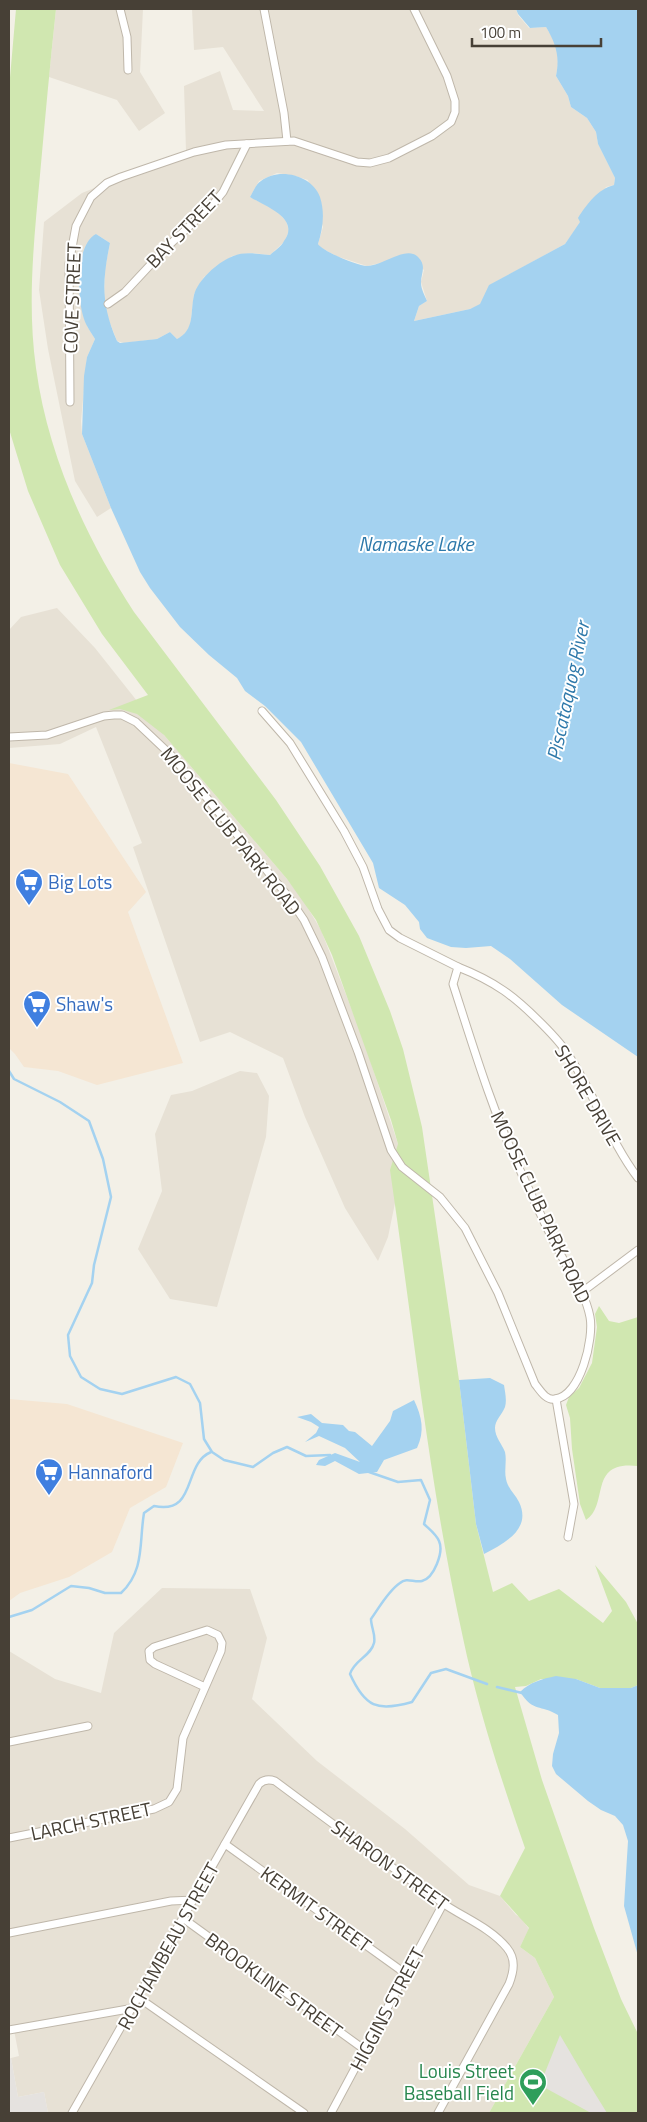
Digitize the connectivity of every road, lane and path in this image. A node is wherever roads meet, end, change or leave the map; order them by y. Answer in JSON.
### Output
{"nodes":[{"id":1,"x":120,"y":9,"type":"edge"},
{"id":2,"x":264,"y":9,"type":"edge"},
{"id":3,"x":414,"y":9,"type":"edge"},
{"id":4,"x":128,"y":70,"type":"dead end"},
{"id":5,"x":287,"y":141,"type":"junction"},
{"id":6,"x":247,"y":144,"type":"junction"},
{"id":7,"x":108,"y":304,"type":"dead end"},
{"id":8,"x":70,"y":402,"type":"dead end"},
{"id":9,"x":262,"y":712,"type":"dead end"},
{"id":10,"x":9,"y":737,"type":"edge"},
{"id":11,"x":458,"y":967,"type":"junction"},
{"id":12,"x":638,"y":1178,"type":"edge"},
{"id":13,"x":638,"y":1250,"type":"edge"},
{"id":14,"x":582,"y":1292,"type":"junction"},
{"id":15,"x":556,"y":1399,"type":"junction"},
{"id":16,"x":568,"y":1537,"type":"dead end"},
{"id":17,"x":205,"y":1687,"type":"junction"},
{"id":18,"x":88,"y":1726,"type":"dead end"},
{"id":19,"x":9,"y":1742,"type":"edge"},
{"id":20,"x":265,"y":1780,"type":"joint"},
{"id":21,"x":9,"y":1838,"type":"edge"},
{"id":22,"x":225,"y":1844,"type":"junction"},
{"id":23,"x":194,"y":1900,"type":"junction"},
{"id":24,"x":443,"y":1904,"type":"junction"},
{"id":25,"x":184,"y":1919,"type":"junction"},
{"id":26,"x":9,"y":1934,"type":"edge"},
{"id":27,"x":406,"y":1974,"type":"junction"},
{"id":28,"x":139,"y":1998,"type":"junction"},
{"id":29,"x":134,"y":2008,"type":"junction"},
{"id":30,"x":9,"y":2030,"type":"edge"},
{"id":31,"x":365,"y":2050,"type":"junction"},
{"id":32,"x":72,"y":2113,"type":"edge"},
{"id":33,"x":304,"y":2113,"type":"edge"},
{"id":34,"x":331,"y":2113,"type":"edge"},
{"id":35,"x":438,"y":2113,"type":"edge"}],
"edges":[{"from":1,"to":4,"type":"street"},
{"from":2,"to":5,"type":"street"},
{"from":3,"to":5,"type":"street","name":"COVE STREET"},
{"from":5,"to":6,"type":"street","name":"COVE STREET"},
{"from":6,"to":7,"type":"street","name":"BAY STREET"},
{"from":6,"to":8,"type":"street","name":"COVE STREET"},
{"from":9,"to":11,"type":"street"},
{"from":10,"to":15,"type":"street","name":"MOOSE CLUB PARK ROAD"},
{"from":11,"to":12,"type":"street","name":"SHORE DRIVE"},
{"from":11,"to":14,"type":"street","name":"MOOSE CLUB PARK ROAD"},
{"from":13,"to":14,"type":"street"},
{"from":14,"to":15,"type":"street","name":"MOOSE CLUB PARK ROAD"},
{"from":15,"to":16,"type":"street"},
{"from":17,"to":17,"type":"street","name":"LARCH STREET"},
{"from":17,"to":21,"type":"street","name":"LARCH STREET"},
{"from":18,"to":19,"type":"street"},
{"from":20,"to":22,"type":"street","name":"ROCHAMBEAU STREET"},
{"from":20,"to":24,"type":"street","name":"SHARON STREET"},
{"from":22,"to":23,"type":"street","name":"ROCHAMBEAU STREET"},
{"from":22,"to":27,"type":"street","name":"KERMIT STREET"},
{"from":23,"to":25,"type":"street","name":"ROCHAMBEAU STREET"},
{"from":23,"to":26,"type":"street"},
{"from":24,"to":27,"type":"street","name":"HIGGINS STREET"},
{"from":24,"to":35,"type":"street","name":"SHARON STREET"},
{"from":25,"to":28,"type":"street","name":"ROCHAMBEAU STREET"},
{"from":25,"to":31,"type":"street","name":"BROOKLINE STREET"},
{"from":27,"to":31,"type":"street","name":"HIGGINS STREET"},
{"from":28,"to":29,"type":"street","name":"ROCHAMBEAU STREET"},
{"from":28,"to":33,"type":"street"},
{"from":29,"to":30,"type":"street"},
{"from":29,"to":32,"type":"street","name":"ROCHAMBEAU STREET"},
{"from":31,"to":34,"type":"street","name":"HIGGINS STREET"}]}
